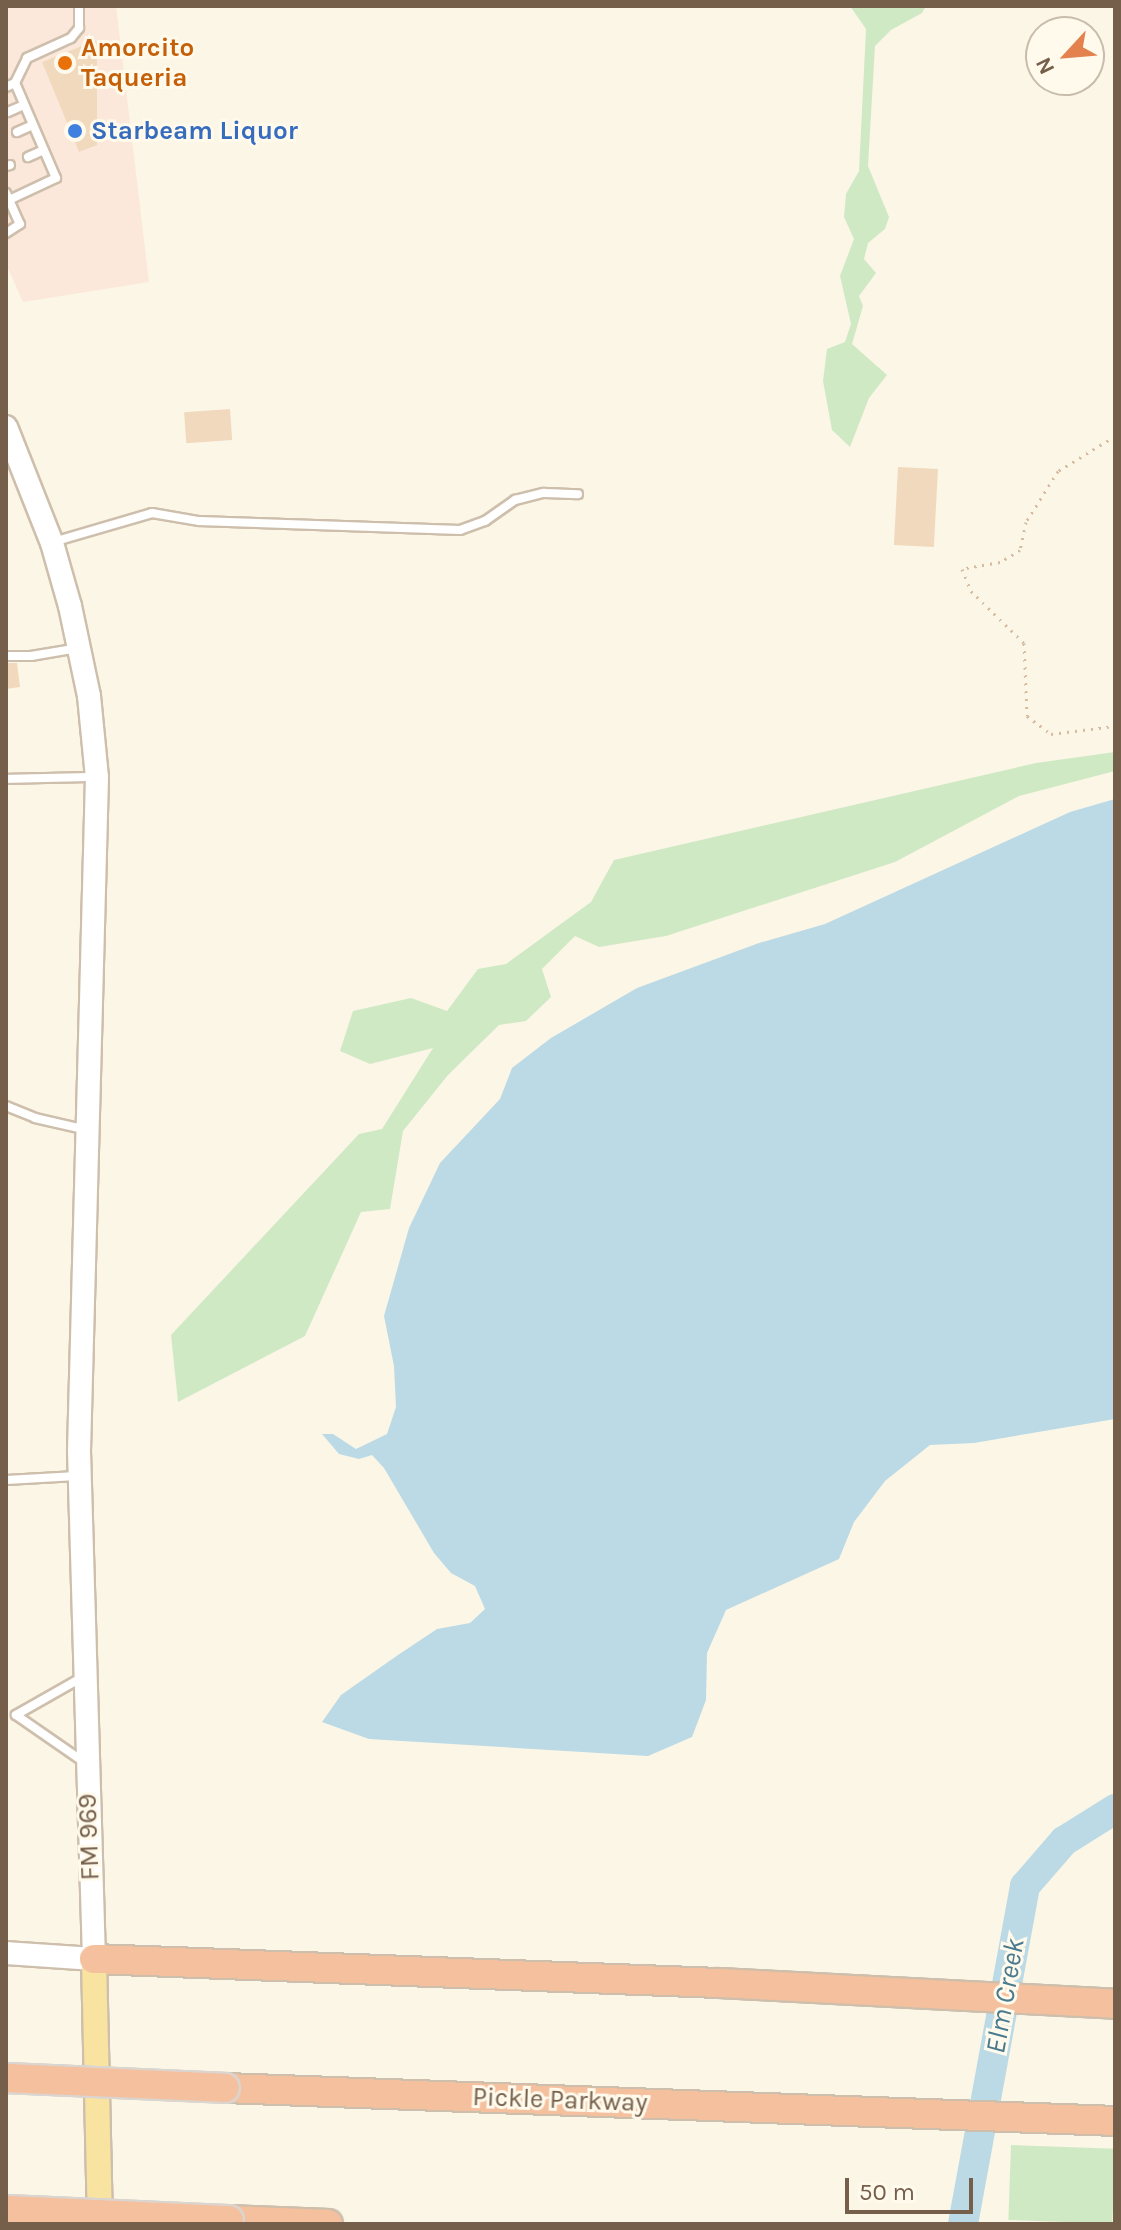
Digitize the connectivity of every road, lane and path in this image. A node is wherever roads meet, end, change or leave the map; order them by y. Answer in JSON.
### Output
{"nodes":[{"id":1,"x":79,"y":6,"type":"edge"},
{"id":2,"x":15,"y":83,"type":"junction"},
{"id":3,"x":6,"y":87,"type":"edge"},
{"id":4,"x":24,"y":105,"type":"junction"},
{"id":5,"x":8,"y":112,"type":"dead end"},
{"id":6,"x":33,"y":125,"type":"junction"},
{"id":7,"x":17,"y":132,"type":"dead end"},
{"id":8,"x":44,"y":150,"type":"junction"},
{"id":9,"x":28,"y":157,"type":"dead end"},
{"id":10,"x":7,"y":197,"type":"edge"},
{"id":11,"x":6,"y":233,"type":"edge"},
{"id":12,"x":6,"y":427,"type":"edge"},
{"id":13,"x":1115,"y":436,"type":"edge"},
{"id":14,"x":578,"y":494,"type":"dead end"},
{"id":15,"x":52,"y":543,"type":"junction"},
{"id":16,"x":80,"y":648,"type":"junction"},
{"id":17,"x":6,"y":656,"type":"edge"},
{"id":18,"x":1115,"y":726,"type":"edge"},
{"id":19,"x":97,"y":777,"type":"junction"},
{"id":20,"x":6,"y":779,"type":"edge"},
{"id":21,"x":6,"y":1106,"type":"edge"},
{"id":22,"x":88,"y":1130,"type":"junction"},
{"id":23,"x":79,"y":1476,"type":"junction"},
{"id":24,"x":6,"y":1480,"type":"edge"},
{"id":25,"x":85,"y":1675,"type":"junction"},
{"id":26,"x":11,"y":1715,"type":"edge"},
{"id":27,"x":86,"y":1763,"type":"junction"},
{"id":28,"x":6,"y":1953,"type":"edge"},
{"id":29,"x":94,"y":1959,"type":"junction"},
{"id":30,"x":1115,"y":2004,"type":"edge"},
{"id":31,"x":6,"y":2078,"type":"edge"},
{"id":32,"x":1115,"y":2121,"type":"edge"},
{"id":33,"x":6,"y":2210,"type":"edge"},
{"id":34,"x":100,"y":2224,"type":"edge"},
{"id":35,"x":328,"y":2224,"type":"edge"}],
"edges":[{"from":1,"to":2,"type":"lane"},
{"from":2,"to":3,"type":"lane"},
{"from":2,"to":4,"type":"lane"},
{"from":4,"to":5,"type":"lane"},
{"from":4,"to":6,"type":"lane"},
{"from":6,"to":7,"type":"lane"},
{"from":6,"to":8,"type":"lane"},
{"from":8,"to":9,"type":"lane"},
{"from":8,"to":10,"type":"lane"},
{"from":10,"to":11,"type":"lane"},
{"from":12,"to":15,"type":"main road","number":"FM 969"},
{"from":13,"to":18,"type":"path"},
{"from":14,"to":15,"type":"lane"},
{"from":15,"to":16,"type":"main road","number":"FM 969"},
{"from":16,"to":17,"type":"lane"},
{"from":16,"to":19,"type":"main road","number":"FM 969"},
{"from":19,"to":20,"type":"lane"},
{"from":19,"to":22,"type":"main road","number":"FM 969"},
{"from":21,"to":22,"type":"lane"},
{"from":22,"to":23,"type":"main road","name":"FM 969","number":"FM 969"},
{"from":23,"to":24,"type":"lane"},
{"from":23,"to":25,"type":"main road","name":"FM 969","number":"FM 969"},
{"from":25,"to":26,"type":"lane"},
{"from":25,"to":27,"type":"main road","name":"FM 969","number":"FM 969"},
{"from":26,"to":27,"type":"lane"},
{"from":27,"to":29,"type":"main road","name":"FM 969","number":"FM 969"},
{"from":28,"to":29,"type":"main road"},
{"from":29,"to":30,"type":"highway"},
{"from":29,"to":34,"type":"main road","name":"FM 969","number":"FM 969"},
{"from":31,"to":32,"type":"highway","name":"Pickle Parkway","bridge":true},
{"from":33,"to":35,"type":"highway","bridge":true}]}
